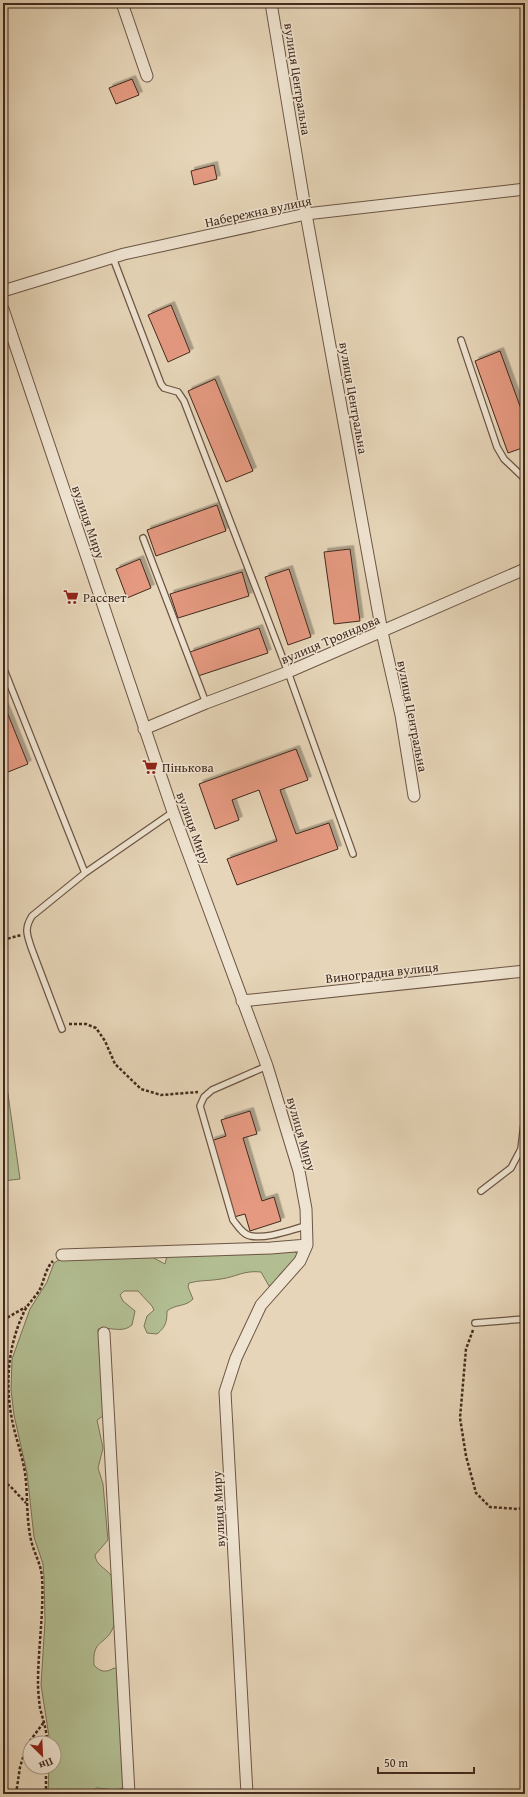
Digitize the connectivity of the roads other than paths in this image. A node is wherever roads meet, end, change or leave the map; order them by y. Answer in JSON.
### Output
{"nodes":[{"id":1,"x":122,"y":3,"type":"edge"},
{"id":2,"x":271,"y":3,"type":"edge"},
{"id":3,"x":147,"y":76,"type":"dead end"},
{"id":4,"x":525,"y":189,"type":"edge"},
{"id":5,"x":306,"y":214,"type":"junction"},
{"id":6,"x":113,"y":258,"type":"junction"},
{"id":7,"x":3,"y":292,"type":"edge"},
{"id":8,"x":3,"y":309,"type":"edge"},
{"id":9,"x":461,"y":340,"type":"dead end"},
{"id":10,"x":525,"y":479,"type":"edge"},
{"id":11,"x":143,"y":538,"type":"dead end"},
{"id":12,"x":525,"y":569,"type":"edge"},
{"id":13,"x":382,"y":632,"type":"junction"},
{"id":14,"x":3,"y":667,"type":"edge"},
{"id":15,"x":288,"y":672,"type":"junction"},
{"id":16,"x":206,"y":703,"type":"junction"},
{"id":17,"x":144,"y":729,"type":"junction"},
{"id":18,"x":414,"y":796,"type":"dead end"},
{"id":19,"x":173,"y":812,"type":"junction"},
{"id":20,"x":353,"y":854,"type":"dead end"},
{"id":21,"x":85,"y":873,"type":"junction"},
{"id":22,"x":525,"y":971,"type":"edge"},
{"id":23,"x":242,"y":1001,"type":"junction"},
{"id":24,"x":62,"y":1029,"type":"dead end"},
{"id":25,"x":267,"y":1066,"type":"junction"},
{"id":26,"x":525,"y":1116,"type":"edge"},
{"id":27,"x":481,"y":1191,"type":"dead end"},
{"id":28,"x":306,"y":1226,"type":"junction"},
{"id":29,"x":307,"y":1245,"type":"junction"},
{"id":30,"x":62,"y":1256,"type":"road end"},
{"id":31,"x":525,"y":1319,"type":"edge"},
{"id":32,"x":475,"y":1323,"type":"road end"},
{"id":33,"x":104,"y":1332,"type":"dead end"},
{"id":34,"x":129,"y":1794,"type":"edge"},
{"id":35,"x":247,"y":1794,"type":"edge"}],
"edges":[{"from":1,"to":3,"type":"street"},
{"from":2,"to":5,"type":"street","name":"вулиця Центральна"},
{"from":4,"to":5,"type":"street","name":"Набережна вулиця"},
{"from":5,"to":6,"type":"street","name":"Набережна вулиця"},
{"from":5,"to":13,"type":"street","name":"вулиця Центральна"},
{"from":6,"to":7,"type":"street","name":"Набережна вулиця"},
{"from":6,"to":15,"type":"lane"},
{"from":8,"to":17,"type":"street","name":"вулиця Миру"},
{"from":9,"to":10,"type":"lane"},
{"from":11,"to":16,"type":"lane"},
{"from":12,"to":13,"type":"street","name":"вулиця Трояндова"},
{"from":13,"to":15,"type":"street","name":"вулиця Трояндова"},
{"from":13,"to":18,"type":"street","name":"вулиця Центральна"},
{"from":14,"to":21,"type":"lane"},
{"from":15,"to":16,"type":"street","name":"вулиця Трояндова"},
{"from":15,"to":20,"type":"lane"},
{"from":16,"to":17,"type":"street","name":"вулиця Трояндова"},
{"from":17,"to":19,"type":"street","name":"вулиця Миру"},
{"from":19,"to":21,"type":"lane"},
{"from":19,"to":23,"type":"street","name":"вулиця Миру"},
{"from":21,"to":24,"type":"lane"},
{"from":22,"to":23,"type":"street","name":"Виноградна вулиця"},
{"from":23,"to":25,"type":"street","name":"вулиця Миру"},
{"from":25,"to":28,"type":"street","name":"вулиця Миру"},
{"from":25,"to":28,"type":"lane"},
{"from":26,"to":27,"type":"lane"},
{"from":28,"to":29,"type":"street","name":"вулиця Миру"},
{"from":29,"to":30,"type":"street"},
{"from":29,"to":35,"type":"street","name":"вулиця Миру"},
{"from":31,"to":32,"type":"lane"},
{"from":33,"to":34,"type":"street"}]}
